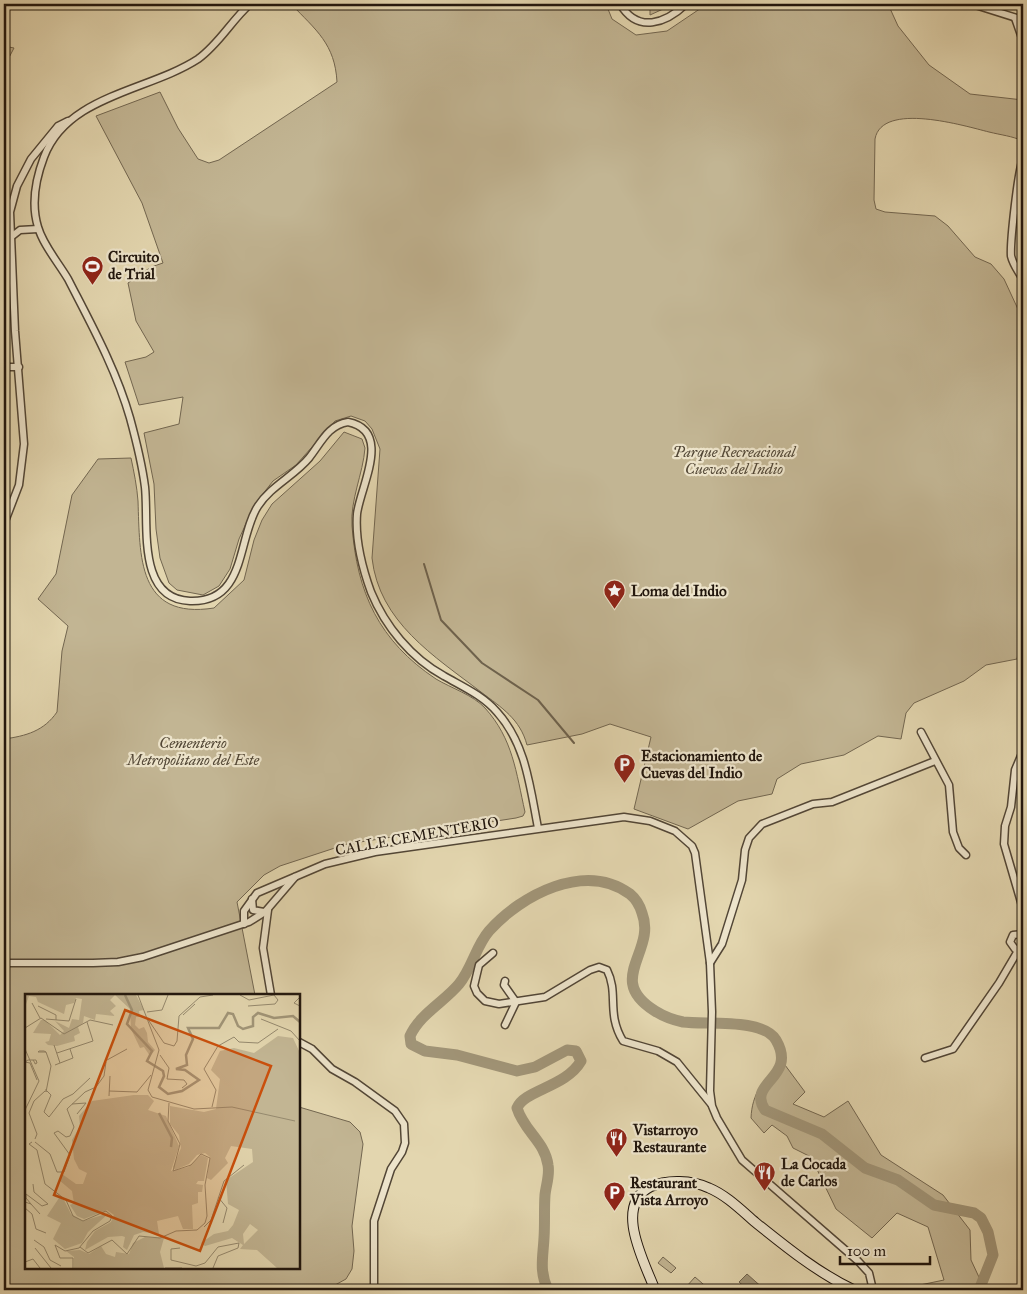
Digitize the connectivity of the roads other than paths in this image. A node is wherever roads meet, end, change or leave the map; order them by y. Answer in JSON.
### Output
{"nodes":[{"id":1,"x":250,"y":4,"type":"edge"},
{"id":2,"x":620,"y":4,"type":"edge"},
{"id":3,"x":686,"y":4,"type":"edge"},
{"id":4,"x":972,"y":4,"type":"edge"},
{"id":5,"x":1015,"y":18,"type":"junction"},
{"id":6,"x":1023,"y":20,"type":"edge"},
{"id":7,"x":1023,"y":41,"type":"edge"},
{"id":8,"x":72,"y":119,"type":"junction"},
{"id":9,"x":1023,"y":159,"type":"edge"},
{"id":10,"x":38,"y":229,"type":"junction"},
{"id":11,"x":11,"y":237,"type":"junction"},
{"id":12,"x":1023,"y":280,"type":"edge"},
{"id":13,"x":4,"y":366,"type":"edge"},
{"id":14,"x":18,"y":367,"type":"junction"},
{"id":15,"x":4,"y":524,"type":"edge"},
{"id":16,"x":921,"y":732,"type":"dead end"},
{"id":17,"x":1023,"y":752,"type":"edge"},
{"id":18,"x":935,"y":761,"type":"junction"},
{"id":19,"x":538,"y":828,"type":"junction"},
{"id":20,"x":966,"y":855,"type":"dead end"},
{"id":21,"x":298,"y":874,"type":"junction"},
{"id":22,"x":252,"y":898,"type":"junction"},
{"id":23,"x":1023,"y":909,"type":"edge"},
{"id":24,"x":267,"y":910,"type":"junction"},
{"id":25,"x":244,"y":924,"type":"junction"},
{"id":26,"x":1023,"y":934,"type":"edge"},
{"id":27,"x":1021,"y":949,"type":"edge"},
{"id":28,"x":493,"y":953,"type":"dead end"},
{"id":29,"x":4,"y":963,"type":"edge"},
{"id":30,"x":710,"y":963,"type":"junction"},
{"id":31,"x":505,"y":981,"type":"dead end"},
{"id":32,"x":271,"y":994,"type":"edge"},
{"id":33,"x":516,"y":1002,"type":"junction"},
{"id":34,"x":504,"y":1025,"type":"dead end"},
{"id":35,"x":300,"y":1043,"type":"edge"},
{"id":36,"x":925,"y":1058,"type":"dead end"},
{"id":37,"x":712,"y":1105,"type":"junction"},
{"id":38,"x":374,"y":1290,"type":"edge"},
{"id":39,"x":655,"y":1290,"type":"edge"},
{"id":40,"x":854,"y":1290,"type":"edge"},
{"id":41,"x":874,"y":1290,"type":"edge"}],
"edges":[{"from":1,"to":8,"type":"street"},
{"from":2,"to":3,"type":"street"},
{"from":4,"to":5,"type":"street"},
{"from":5,"to":6,"type":"street"},
{"from":5,"to":7,"type":"street"},
{"from":8,"to":10,"type":"street"},
{"from":8,"to":11,"type":"street"},
{"from":9,"to":12,"type":"street"},
{"from":10,"to":11,"type":"street"},
{"from":10,"to":19,"type":"street"},
{"from":11,"to":14,"type":"street"},
{"from":13,"to":14,"type":"street"},
{"from":14,"to":15,"type":"street"},
{"from":16,"to":18,"type":"street"},
{"from":17,"to":23,"type":"street"},
{"from":18,"to":20,"type":"street"},
{"from":18,"to":30,"type":"street"},
{"from":19,"to":21,"type":"street","name":"CALLE CEMENTERIO"},
{"from":19,"to":30,"type":"street","name":"CALLE CEMENTERIO"},
{"from":21,"to":22,"type":"street","name":"CALLE CEMENTERIO"},
{"from":21,"to":24,"type":"street"},
{"from":22,"to":24,"type":"street"},
{"from":22,"to":25,"type":"street"},
{"from":24,"to":25,"type":"street"},
{"from":24,"to":32,"type":"street"},
{"from":25,"to":29,"type":"street"},
{"from":26,"to":27,"type":"street"},
{"from":27,"to":36,"type":"street"},
{"from":28,"to":33,"type":"street"},
{"from":30,"to":37,"type":"street","name":"CALLE CEMENTERIO"},
{"from":31,"to":33,"type":"street"},
{"from":33,"to":34,"type":"street"},
{"from":33,"to":37,"type":"street"},
{"from":35,"to":38,"type":"street"},
{"from":37,"to":41,"type":"street"},
{"from":39,"to":40,"type":"street"}]}
